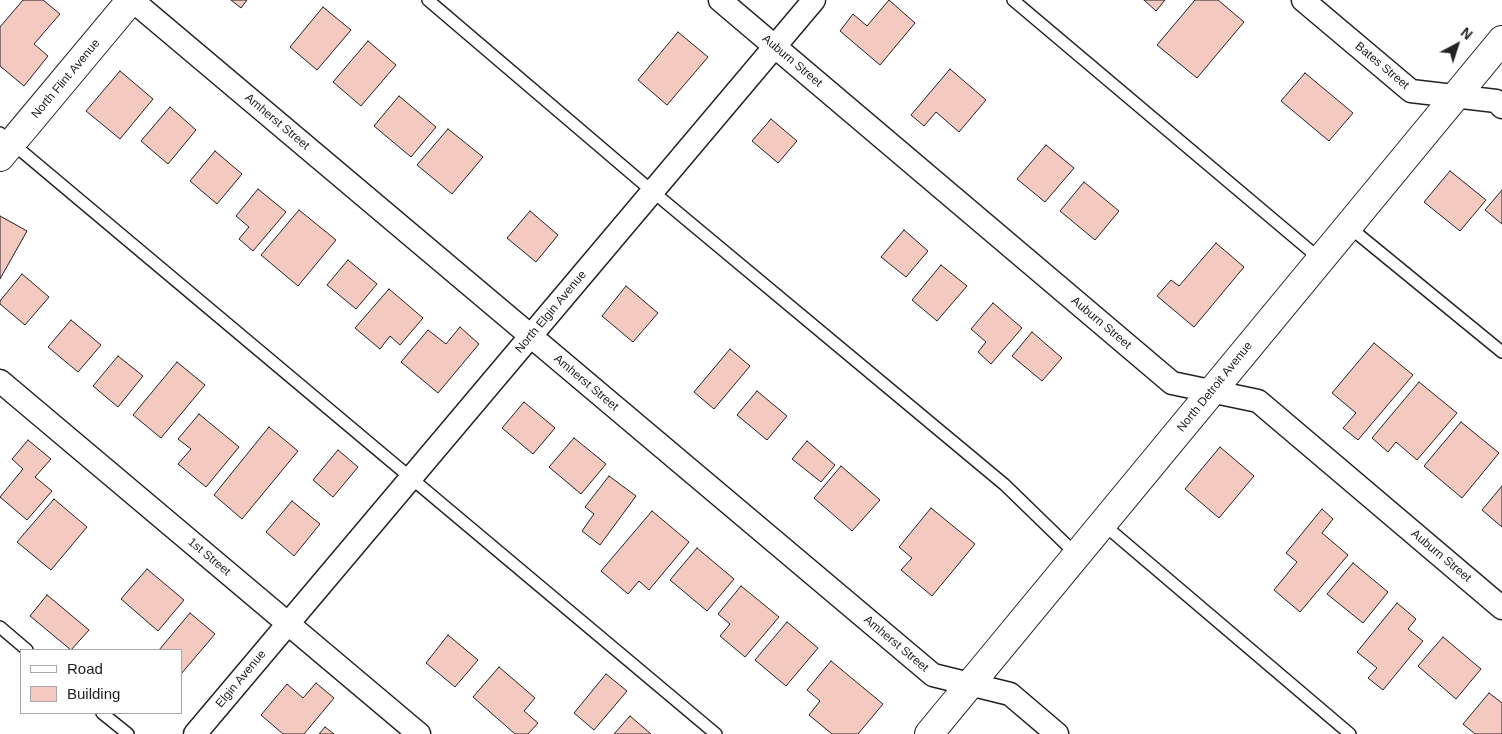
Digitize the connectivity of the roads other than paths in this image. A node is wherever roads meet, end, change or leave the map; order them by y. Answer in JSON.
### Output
{"nodes":[{"id":1,"x":132,"y":0,"type":"edge"},
{"id":2,"x":428,"y":0,"type":"edge"},
{"id":3,"x":720,"y":0,"type":"edge"},
{"id":4,"x":814,"y":0,"type":"edge"},
{"id":5,"x":1013,"y":0,"type":"edge"},
{"id":6,"x":1303,"y":0,"type":"edge"},
{"id":7,"x":1502,"y":40,"type":"edge"},
{"id":8,"x":775,"y":46,"type":"junction"},
{"id":9,"x":1455,"y":96,"type":"junction"},
{"id":10,"x":1502,"y":107,"type":"edge"},
{"id":11,"x":4,"y":144,"type":"edge"},
{"id":12,"x":652,"y":191,"type":"junction"},
{"id":13,"x":1348,"y":226,"type":"junction"},
{"id":14,"x":1320,"y":259,"type":"junction"},
{"id":15,"x":530,"y":336,"type":"junction"},
{"id":16,"x":1502,"y":352,"type":"edge"},
{"id":17,"x":0,"y":381,"type":"edge"},
{"id":18,"x":1211,"y":392,"type":"junction"},
{"id":19,"x":411,"y":478,"type":"junction"},
{"id":20,"x":1102,"y":524,"type":"junction"},
{"id":21,"x":1077,"y":555,"type":"junction"},
{"id":22,"x":1502,"y":608,"type":"edge"},
{"id":23,"x":288,"y":624,"type":"junction"},
{"id":24,"x":0,"y":628,"type":"edge"},
{"id":25,"x":26,"y":649,"type":"edge"},
{"id":26,"x":970,"y":684,"type":"junction"},
{"id":27,"x":103,"y":714,"type":"edge"},
{"id":28,"x":128,"y":734,"type":"edge"},
{"id":29,"x":195,"y":734,"type":"edge"},
{"id":30,"x":419,"y":734,"type":"edge"},
{"id":31,"x":716,"y":734,"type":"edge"},
{"id":32,"x":929,"y":734,"type":"edge"},
{"id":33,"x":1057,"y":734,"type":"edge"},
{"id":34,"x":1350,"y":734,"type":"edge"}],
"edges":[{"from":1,"to":11,"type":"street","name":"North Flint Avenue"},
{"from":1,"to":15,"type":"street","name":"Amherst Street"},
{"from":2,"to":12,"type":"lane"},
{"from":3,"to":8,"type":"street","name":"Auburn Street"},
{"from":4,"to":8,"type":"street","name":"North Elgin Avenue"},
{"from":5,"to":14,"type":"lane"},
{"from":6,"to":9,"type":"street","name":"Bates Street"},
{"from":7,"to":9,"type":"street","name":"North Detroit Avenue"},
{"from":8,"to":12,"type":"street","name":"North Elgin Avenue"},
{"from":8,"to":18,"type":"street","name":"Auburn Street"},
{"from":9,"to":10,"type":"street","name":"Bates Street"},
{"from":9,"to":13,"type":"street","name":"North Detroit Avenue"},
{"from":11,"to":19,"type":"lane"},
{"from":12,"to":15,"type":"street","name":"North Elgin Avenue"},
{"from":12,"to":21,"type":"lane"},
{"from":13,"to":14,"type":"street","name":"North Detroit Avenue"},
{"from":13,"to":16,"type":"lane"},
{"from":14,"to":18,"type":"street","name":"North Detroit Avenue"},
{"from":15,"to":19,"type":"street","name":"North Elgin Avenue"},
{"from":15,"to":26,"type":"street","name":"Amherst Street"},
{"from":17,"to":23,"type":"street","name":"1st Street"},
{"from":18,"to":20,"type":"street","name":"North Detroit Avenue"},
{"from":18,"to":22,"type":"street","name":"Auburn Street"},
{"from":19,"to":23,"type":"street","name":"North Elgin Avenue"},
{"from":19,"to":31,"type":"lane"},
{"from":20,"to":21,"type":"street","name":"North Detroit Avenue"},
{"from":20,"to":34,"type":"lane"},
{"from":21,"to":26,"type":"street","name":"North Detroit Avenue"},
{"from":23,"to":29,"type":"street","name":"Elgin Avenue"},
{"from":23,"to":30,"type":"street","name":"1st Street"},
{"from":24,"to":25,"type":"lane"},
{"from":26,"to":32,"type":"street","name":"North Detroit Avenue"},
{"from":26,"to":33,"type":"street","name":"Amherst Street"},
{"from":27,"to":28,"type":"lane"}]}
